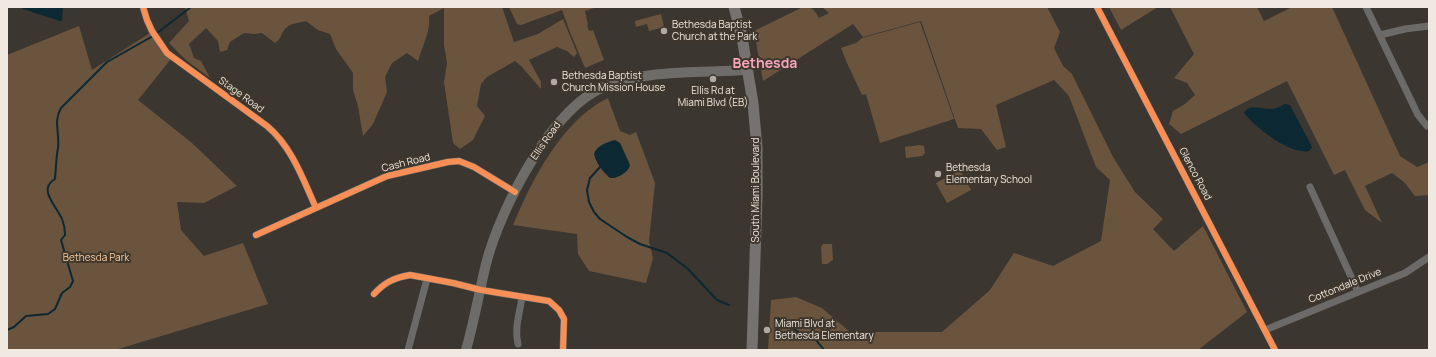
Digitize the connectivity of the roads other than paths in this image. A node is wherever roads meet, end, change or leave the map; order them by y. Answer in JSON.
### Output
{"nodes":[{"id":1,"x":143,"y":7,"type":"edge"},
{"id":2,"x":734,"y":7,"type":"edge"},
{"id":3,"x":1097,"y":7,"type":"edge"},
{"id":4,"x":1366,"y":7,"type":"edge"},
{"id":5,"x":1429,"y":26,"type":"edge"},
{"id":6,"x":1380,"y":35,"type":"junction"},
{"id":7,"x":747,"y":70,"type":"junction"},
{"id":8,"x":1427,"y":126,"type":"dead end"},
{"id":9,"x":1310,"y":187,"type":"dead end"},
{"id":10,"x":515,"y":192,"type":"junction"},
{"id":11,"x":316,"y":208,"type":"junction"},
{"id":12,"x":256,"y":235,"type":"dead end"},
{"id":13,"x":1429,"y":257,"type":"edge"},
{"id":14,"x":427,"y":278,"type":"junction"},
{"id":15,"x":481,"y":290,"type":"junction"},
{"id":16,"x":1358,"y":292,"type":"junction"},
{"id":17,"x":374,"y":294,"type":"dead end"},
{"id":18,"x":522,"y":297,"type":"junction"},
{"id":19,"x":1265,"y":330,"type":"junction"},
{"id":20,"x":518,"y":344,"type":"dead end"},
{"id":21,"x":408,"y":350,"type":"edge"},
{"id":22,"x":466,"y":350,"type":"edge"},
{"id":23,"x":563,"y":350,"type":"edge"},
{"id":24,"x":752,"y":350,"type":"edge"},
{"id":25,"x":1275,"y":350,"type":"edge"}],
"edges":[{"from":1,"to":11,"type":"street","name":"Stage Road"},
{"from":2,"to":7,"type":"main road","name":"South Miami Boulevard"},
{"from":3,"to":19,"type":"street","name":"Glenco Road"},
{"from":4,"to":6,"type":"street"},
{"from":5,"to":6,"type":"street"},
{"from":6,"to":8,"type":"street"},
{"from":7,"to":10,"type":"main road","name":"Ellis Road"},
{"from":7,"to":24,"type":"main road","name":"South Miami Boulevard"},
{"from":9,"to":16,"type":"street"},
{"from":10,"to":11,"type":"street","name":"Cash Road"},
{"from":10,"to":15,"type":"main road","name":"Ellis Road"},
{"from":11,"to":12,"type":"street","name":"Cash Road"},
{"from":13,"to":16,"type":"street","name":"Cottondale Drive"},
{"from":14,"to":15,"type":"street"},
{"from":14,"to":17,"type":"street"},
{"from":14,"to":21,"type":"street"},
{"from":15,"to":18,"type":"street"},
{"from":15,"to":22,"type":"main road","name":"Ellis Road"},
{"from":16,"to":19,"type":"street","name":"Cottondale Drive"},
{"from":18,"to":20,"type":"street"},
{"from":18,"to":23,"type":"street"},
{"from":19,"to":25,"type":"street","name":"Glenco Road"}]}
